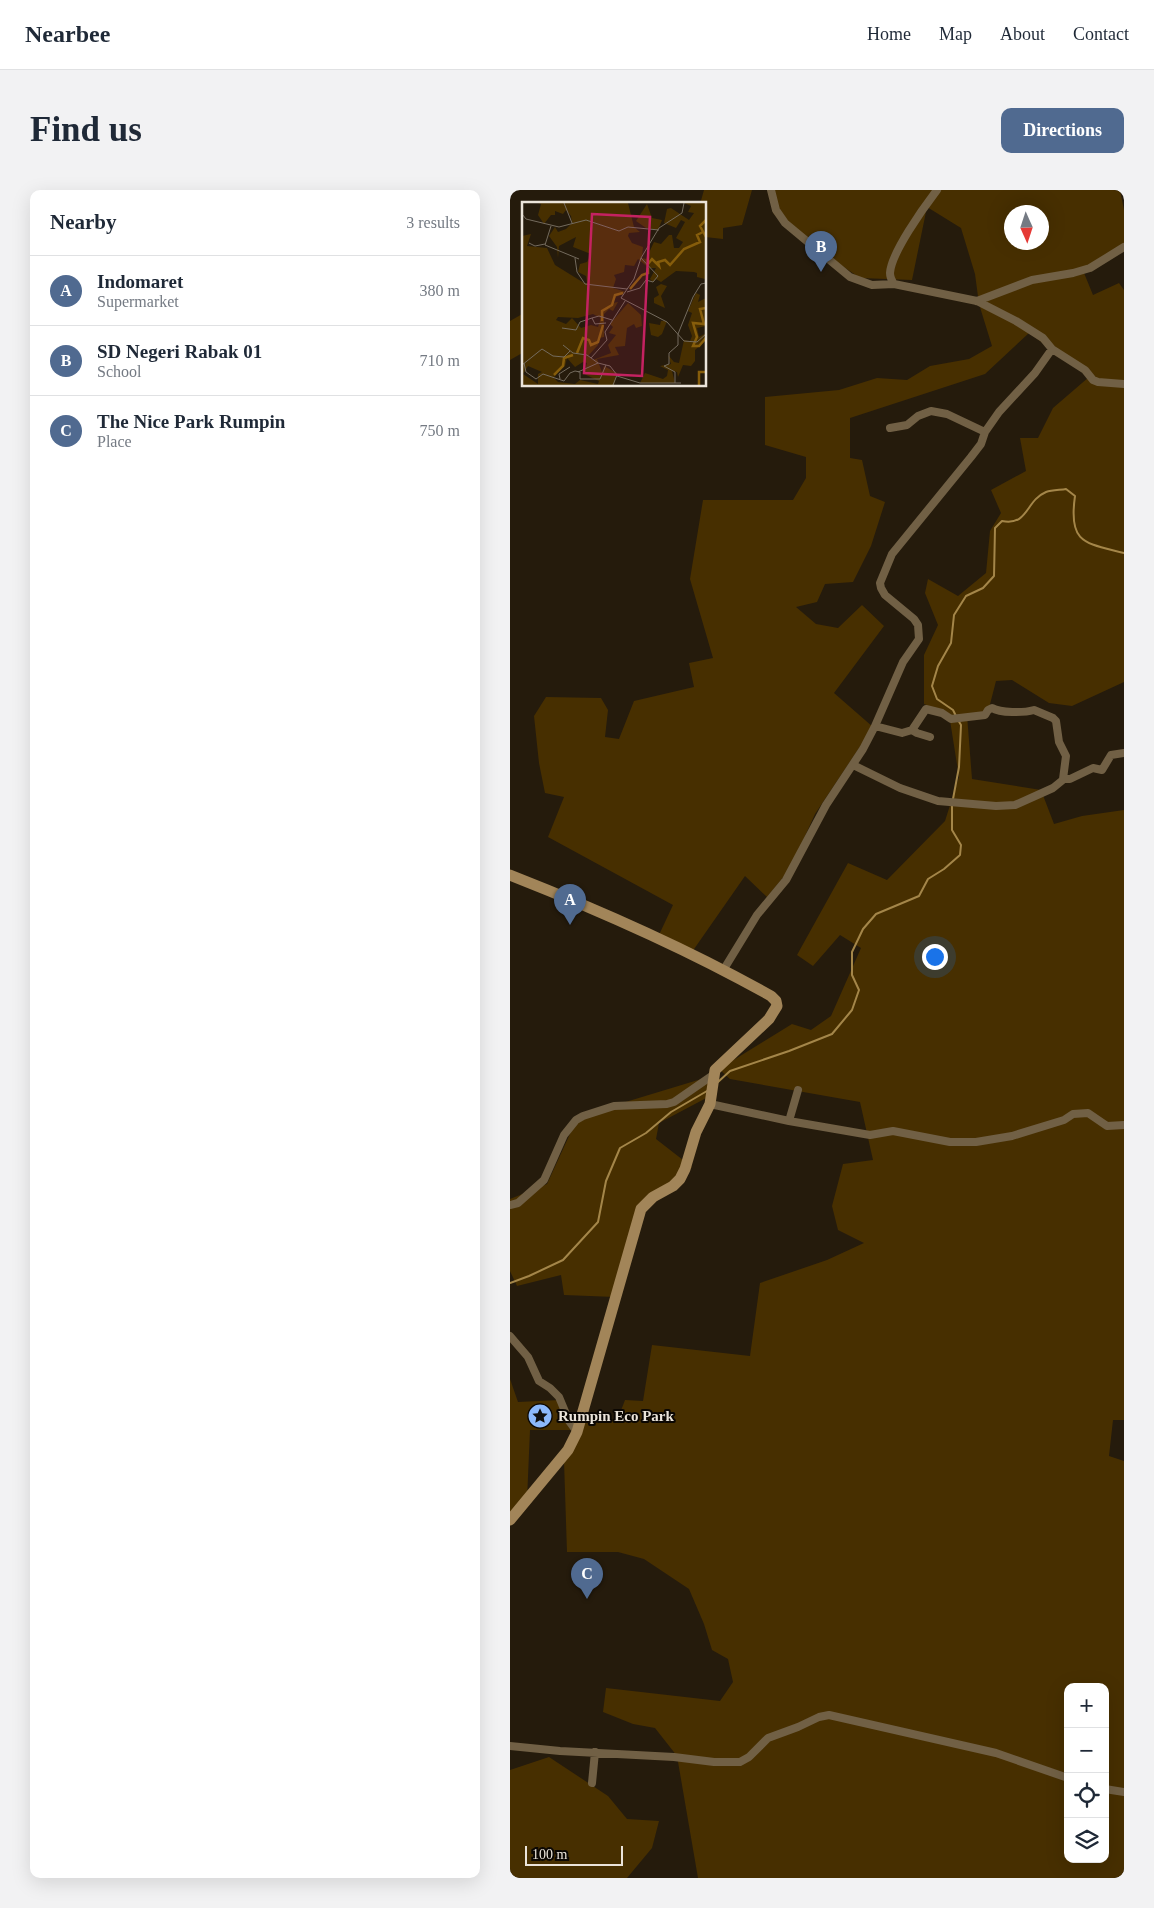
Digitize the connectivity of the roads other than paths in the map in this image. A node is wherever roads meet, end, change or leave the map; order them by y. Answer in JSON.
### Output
{"nodes":[{"id":1,"x":771,"y":190,"type":"edge"},
{"id":2,"x":936,"y":190,"type":"edge"},
{"id":3,"x":1124,"y":248,"type":"edge"},
{"id":4,"x":894,"y":284,"type":"junction"},
{"id":5,"x":977,"y":300,"type":"junction"},
{"id":6,"x":1052,"y":349,"type":"junction"},
{"id":7,"x":1124,"y":384,"type":"edge"},
{"id":8,"x":890,"y":428,"type":"dead end"},
{"id":9,"x":985,"y":432,"type":"junction"},
{"id":10,"x":875,"y":726,"type":"junction"},
{"id":11,"x":912,"y":730,"type":"junction"},
{"id":12,"x":930,"y":737,"type":"dead end"},
{"id":13,"x":1124,"y":754,"type":"edge"},
{"id":14,"x":853,"y":765,"type":"junction"},
{"id":15,"x":1064,"y":779,"type":"junction"},
{"id":16,"x":510,"y":875,"type":"edge"},
{"id":17,"x":724,"y":969,"type":"junction"},
{"id":18,"x":713,"y":1077,"type":"junction"},
{"id":19,"x":798,"y":1090,"type":"dead end"},
{"id":20,"x":711,"y":1099,"type":"junction"},
{"id":21,"x":789,"y":1121,"type":"junction"},
{"id":22,"x":1124,"y":1125,"type":"edge"},
{"id":23,"x":510,"y":1205,"type":"edge"},
{"id":24,"x":510,"y":1336,"type":"edge"},
{"id":25,"x":578,"y":1432,"type":"junction"},
{"id":26,"x":510,"y":1520,"type":"edge"},
{"id":27,"x":510,"y":1746,"type":"edge"},
{"id":28,"x":595,"y":1752,"type":"junction"},
{"id":29,"x":1064,"y":1777,"type":"edge"},
{"id":30,"x":592,"y":1783,"type":"dead end"},
{"id":31,"x":1109,"y":1789,"type":"edge"},
{"id":32,"x":1124,"y":1792,"type":"edge"}],
"edges":[{"from":1,"to":4,"type":"street"},
{"from":2,"to":4,"type":"street"},
{"from":3,"to":5,"type":"street"},
{"from":4,"to":5,"type":"street"},
{"from":5,"to":6,"type":"street"},
{"from":6,"to":7,"type":"street"},
{"from":6,"to":9,"type":"street"},
{"from":8,"to":9,"type":"street"},
{"from":9,"to":10,"type":"street"},
{"from":10,"to":11,"type":"street"},
{"from":10,"to":14,"type":"street"},
{"from":11,"to":12,"type":"street"},
{"from":11,"to":15,"type":"street"},
{"from":13,"to":15,"type":"street"},
{"from":14,"to":15,"type":"street"},
{"from":14,"to":17,"type":"street"},
{"from":16,"to":17,"type":"main road"},
{"from":17,"to":18,"type":"main road"},
{"from":18,"to":20,"type":"main road"},
{"from":18,"to":23,"type":"street"},
{"from":19,"to":21,"type":"street"},
{"from":20,"to":21,"type":"street"},
{"from":20,"to":25,"type":"main road"},
{"from":21,"to":22,"type":"street"},
{"from":24,"to":25,"type":"street"},
{"from":25,"to":26,"type":"main road"},
{"from":27,"to":28,"type":"street"},
{"from":28,"to":29,"type":"street"},
{"from":28,"to":30,"type":"street"},
{"from":31,"to":32,"type":"street"}]}
